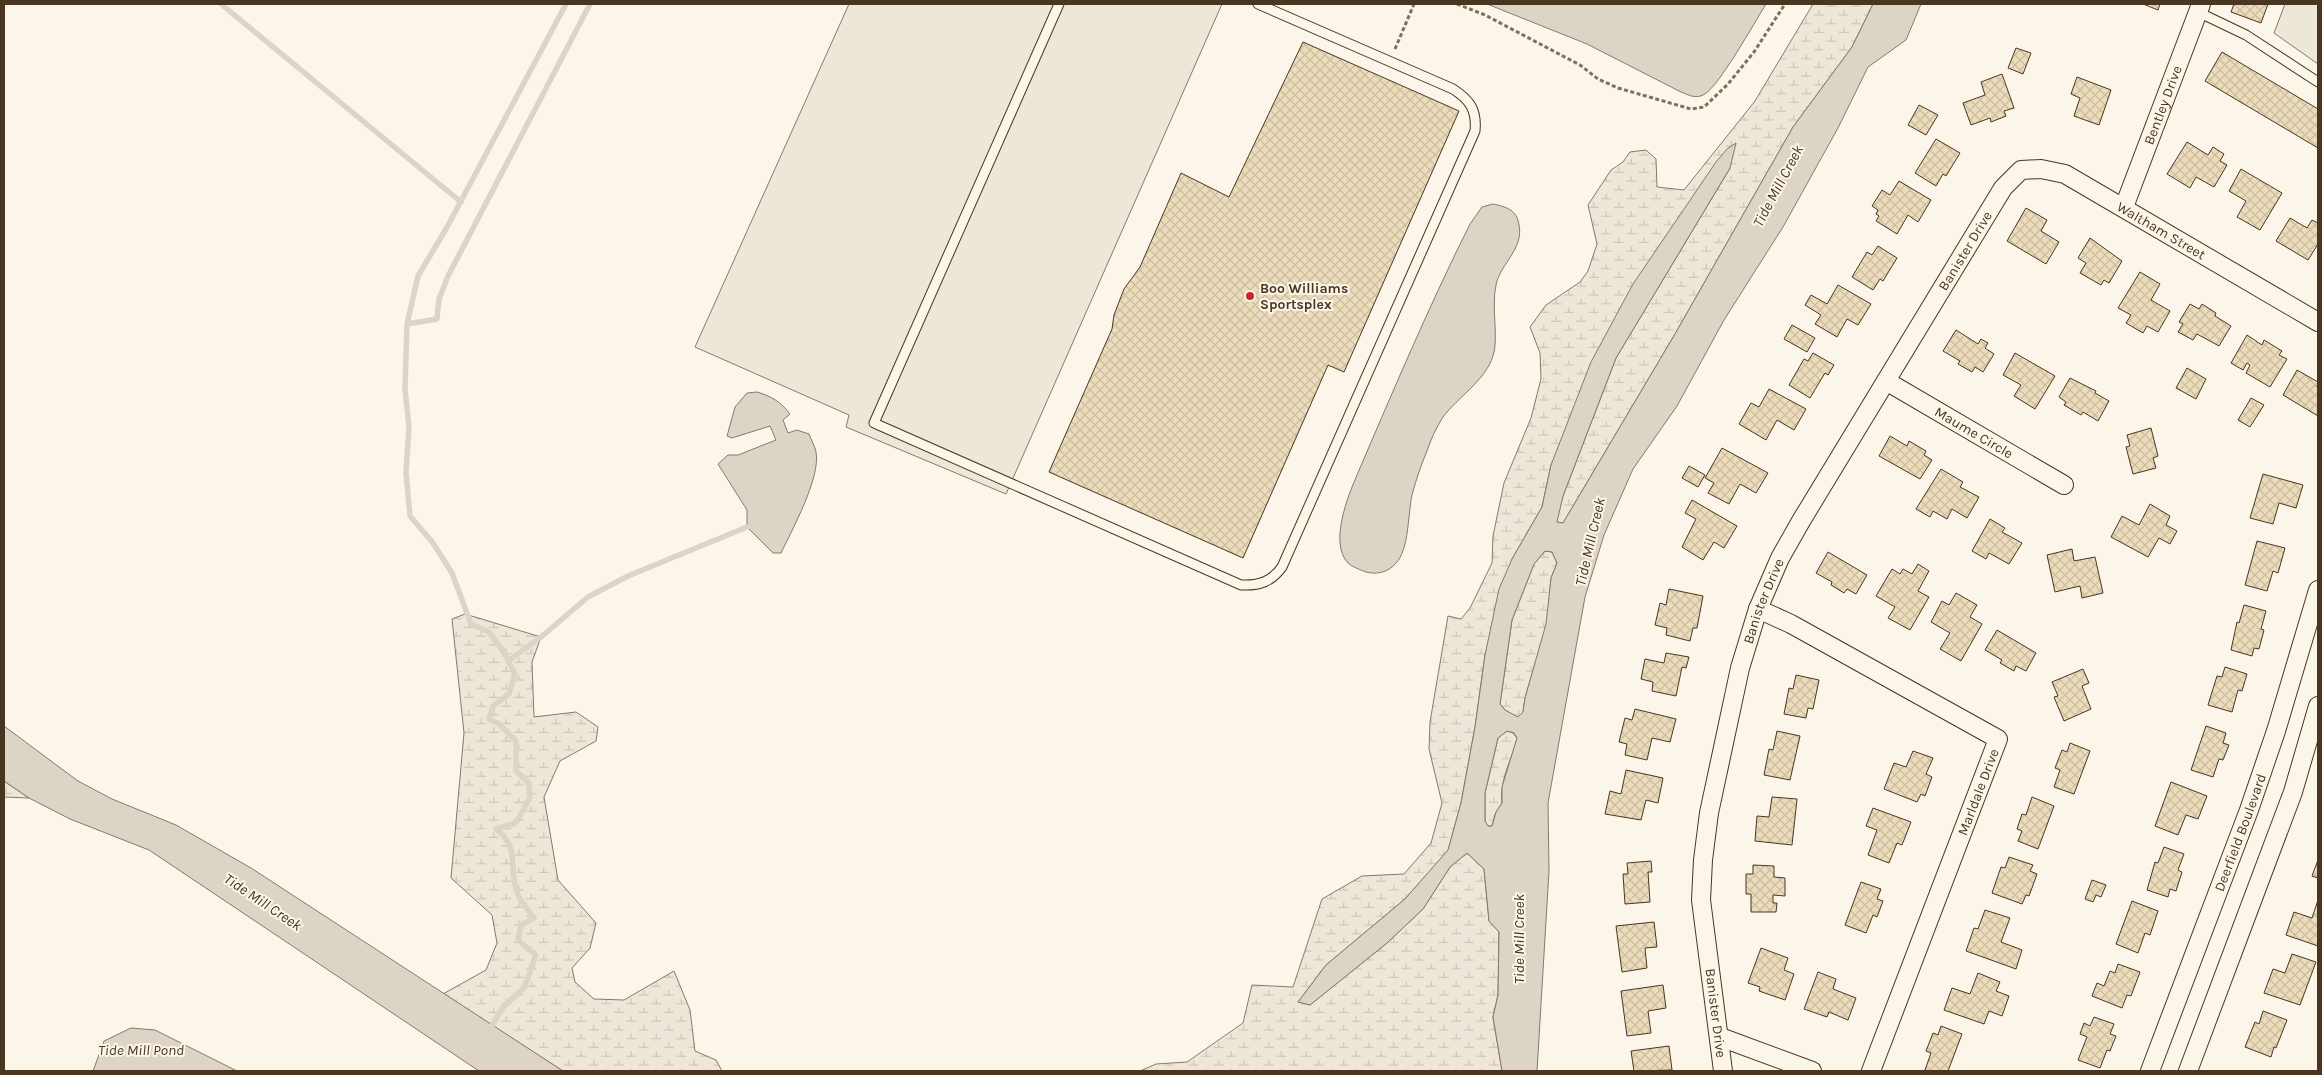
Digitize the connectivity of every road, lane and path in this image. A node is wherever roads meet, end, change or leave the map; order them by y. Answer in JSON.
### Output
{"nodes":[{"id":1,"x":1059,"y":4,"type":"edge"},
{"id":2,"x":1258,"y":4,"type":"edge"},
{"id":3,"x":1414,"y":4,"type":"edge"},
{"id":4,"x":1457,"y":4,"type":"edge"},
{"id":5,"x":1785,"y":4,"type":"edge"},
{"id":6,"x":2199,"y":8,"type":"edge"},
{"id":7,"x":1390,"y":61,"type":"junction"},
{"id":8,"x":2318,"y":82,"type":"edge"},
{"id":9,"x":2003,"y":188,"type":"joint"},
{"id":10,"x":2124,"y":207,"type":"junction"},
{"id":11,"x":2318,"y":322,"type":"edge"},
{"id":12,"x":1886,"y":381,"type":"junction"},
{"id":13,"x":2064,"y":485,"type":"dead end"},
{"id":14,"x":2318,"y":590,"type":"edge"},
{"id":15,"x":1758,"y":609,"type":"junction"},
{"id":16,"x":2318,"y":706,"type":"edge"},
{"id":17,"x":1720,"y":1037,"type":"junction"},
{"id":18,"x":1723,"y":1071,"type":"edge"},
{"id":19,"x":1812,"y":1071,"type":"edge"},
{"id":20,"x":1871,"y":1071,"type":"edge"},
{"id":21,"x":2150,"y":1071,"type":"edge"},
{"id":22,"x":2188,"y":1071,"type":"edge"}],
"edges":[{"from":1,"to":7,"type":"lane"},
{"from":2,"to":7,"type":"lane"},
{"from":3,"to":7,"type":"path"},
{"from":4,"to":5,"type":"path"},
{"from":6,"to":8,"type":"lane"},
{"from":6,"to":10,"type":"street","name":"Bentley Drive"},
{"from":9,"to":10,"type":"street","name":"Waltham Street"},
{"from":9,"to":12,"type":"street","name":"Banister Drive"},
{"from":10,"to":11,"type":"street","name":"Waltham Street"},
{"from":12,"to":13,"type":"street","name":"Maume Circle"},
{"from":12,"to":15,"type":"street","name":"Banister Drive"},
{"from":14,"to":21,"type":"street","name":"Deerfield Boulevard"},
{"from":15,"to":17,"type":"street","name":"Banister Drive"},
{"from":15,"to":20,"type":"street","name":"Marldale Drive"},
{"from":16,"to":22,"type":"street"},
{"from":17,"to":18,"type":"street","name":"Banister Drive"},
{"from":17,"to":19,"type":"street"}]}
